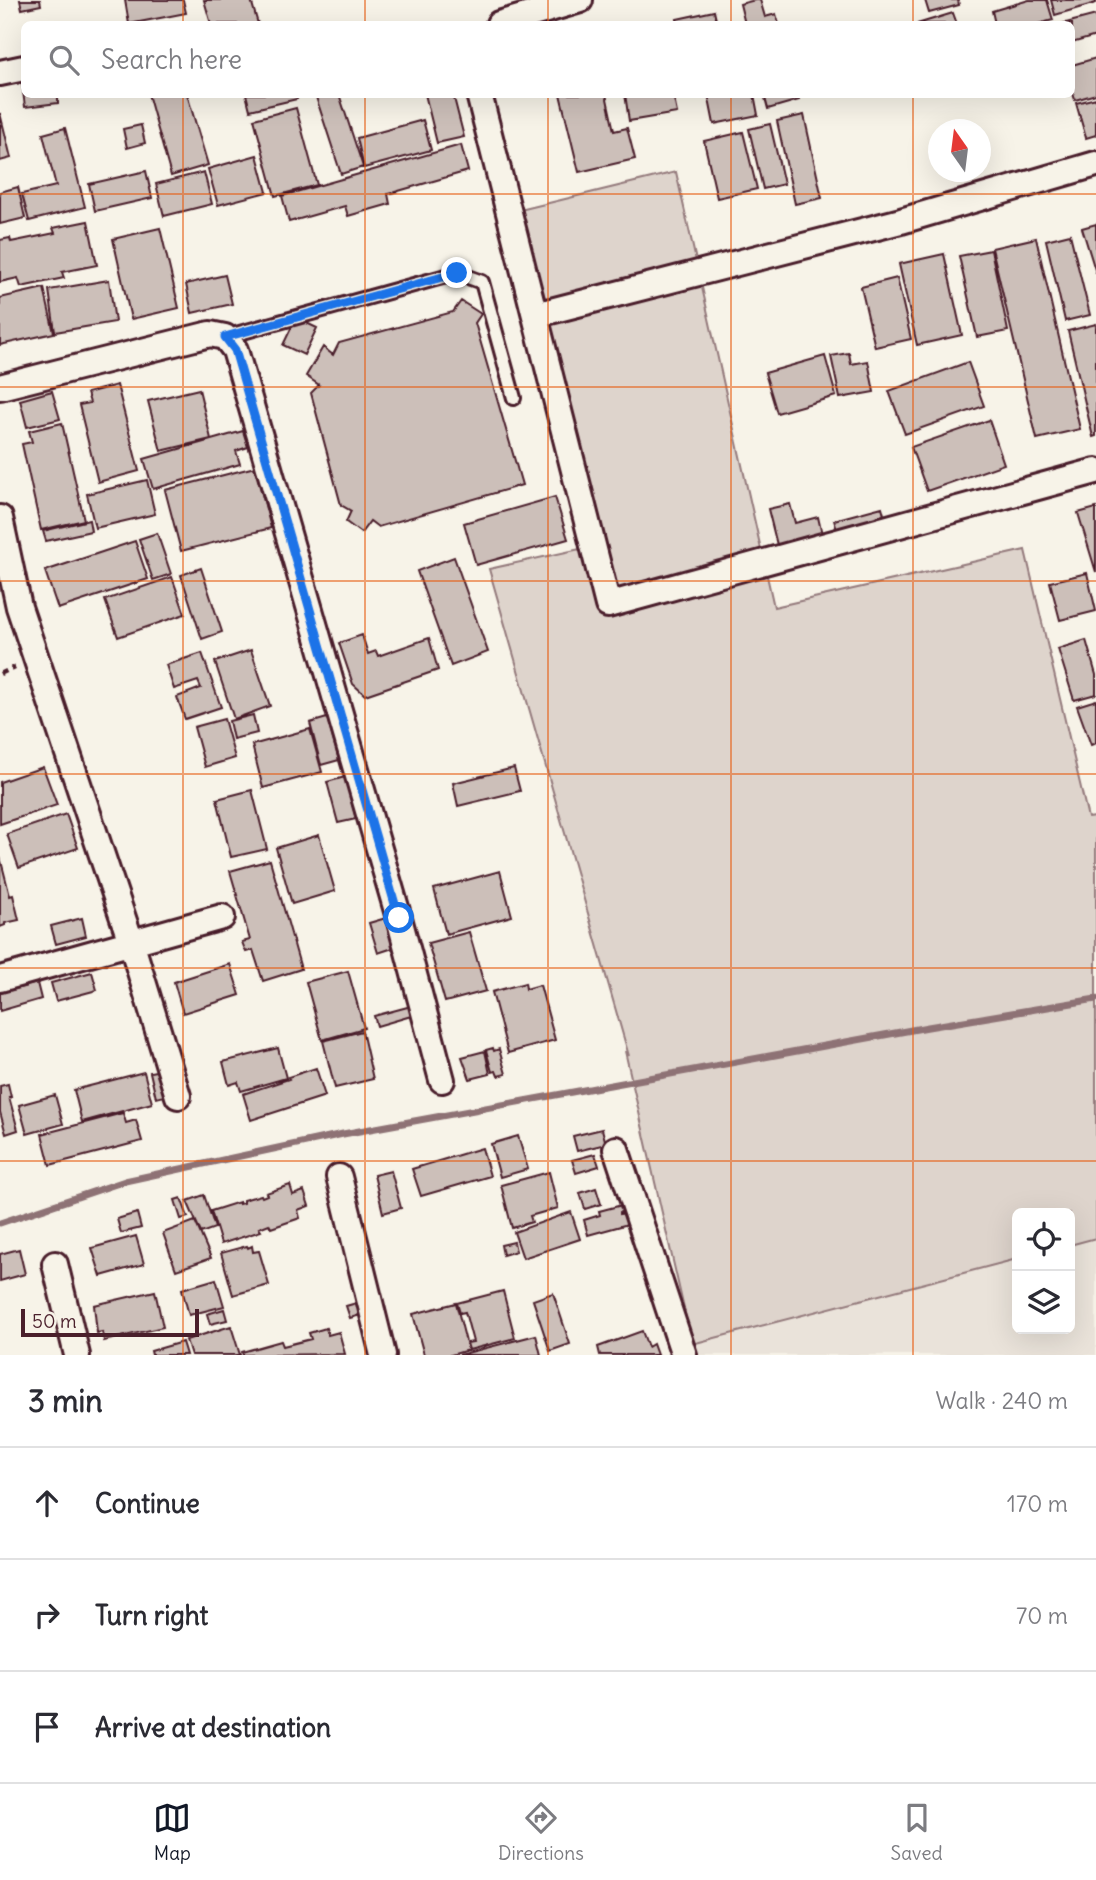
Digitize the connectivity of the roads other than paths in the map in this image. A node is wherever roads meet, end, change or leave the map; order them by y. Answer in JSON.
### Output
{"nodes":[{"id":1,"x":580,"y":0,"type":"edge"},
{"id":2,"x":509,"y":21,"type":"edge"},
{"id":3,"x":21,"y":69,"type":"edge"},
{"id":4,"x":0,"y":73,"type":"edge"},
{"id":5,"x":480,"y":98,"type":"edge"},
{"id":6,"x":1096,"y":164,"type":"edge"},
{"id":7,"x":535,"y":315,"type":"junction"},
{"id":8,"x":225,"y":337,"type":"junction"},
{"id":9,"x":0,"y":387,"type":"edge"},
{"id":10,"x":514,"y":398,"type":"dead end"},
{"id":11,"x":1096,"y":471,"type":"edge"},
{"id":12,"x":0,"y":518,"type":"edge"},
{"id":13,"x":222,"y":917,"type":"dead end"},
{"id":14,"x":131,"y":942,"type":"junction"},
{"id":15,"x":0,"y":979,"type":"edge"},
{"id":16,"x":442,"y":1080,"type":"dead end"},
{"id":17,"x":178,"y":1096,"type":"dead end"},
{"id":18,"x":616,"y":1149,"type":"dead end"},
{"id":19,"x":339,"y":1177,"type":"dead end"},
{"id":20,"x":55,"y":1264,"type":"dead end"},
{"id":21,"x":78,"y":1355,"type":"edge"},
{"id":22,"x":383,"y":1355,"type":"edge"},
{"id":23,"x":684,"y":1355,"type":"edge"}],
"edges":[{"from":1,"to":2,"type":"street"},
{"from":3,"to":4,"type":"street"},
{"from":5,"to":7,"type":"street"},
{"from":6,"to":7,"type":"street"},
{"from":7,"to":11,"type":"street"},
{"from":8,"to":9,"type":"street"},
{"from":8,"to":10,"type":"lane"},
{"from":8,"to":16,"type":"street"},
{"from":12,"to":14,"type":"street"},
{"from":13,"to":14,"type":"street"},
{"from":14,"to":15,"type":"street"},
{"from":14,"to":17,"type":"street"},
{"from":18,"to":23,"type":"street"},
{"from":19,"to":22,"type":"street"},
{"from":20,"to":21,"type":"street"}]}
